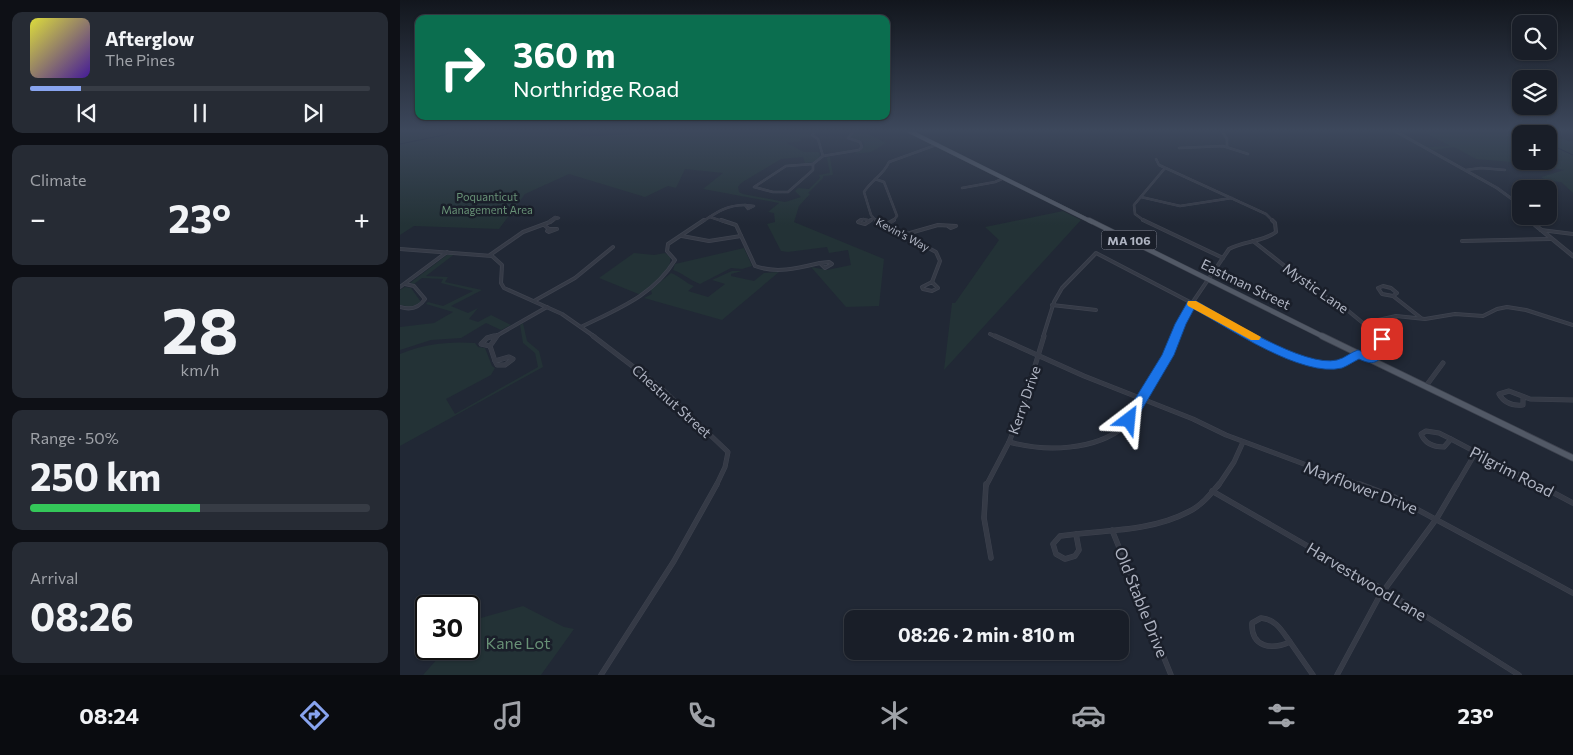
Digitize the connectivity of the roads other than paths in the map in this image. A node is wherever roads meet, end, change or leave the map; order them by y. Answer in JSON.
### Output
{"nodes":[{"id":1,"x":890,"y":162,"type":"edge"},
{"id":2,"x":972,"y":162,"type":"edge"},
{"id":3,"x":1156,"y":162,"type":"edge"},
{"id":4,"x":1452,"y":162,"type":"edge"},
{"id":5,"x":813,"y":164,"type":"joint"},
{"id":6,"x":1165,"y":168,"type":"junction"},
{"id":7,"x":1466,"y":170,"type":"junction"},
{"id":8,"x":1505,"y":170,"type":"dead end"},
{"id":9,"x":1004,"y":178,"type":"junction"},
{"id":10,"x":874,"y":179,"type":"junction"},
{"id":11,"x":962,"y":188,"type":"dead end"},
{"id":12,"x":1141,"y":197,"type":"junction"},
{"id":13,"x":1233,"y":198,"type":"junction"},
{"id":14,"x":1512,"y":202,"type":"edge"},
{"id":15,"x":745,"y":205,"type":"dead end"},
{"id":16,"x":709,"y":217,"type":"junction"},
{"id":17,"x":874,"y":219,"type":"junction"},
{"id":18,"x":868,"y":220,"type":"dead end"},
{"id":19,"x":550,"y":222,"type":"dead end"},
{"id":20,"x":544,"y":225,"type":"junction"},
{"id":21,"x":1534,"y":225,"type":"edge"},
{"id":22,"x":883,"y":226,"type":"junction"},
{"id":23,"x":948,"y":226,"type":"dead end"},
{"id":24,"x":549,"y":229,"type":"dead end"},
{"id":25,"x":1540,"y":230,"type":"junction"},
{"id":26,"x":1573,"y":234,"type":"edge"},
{"id":27,"x":903,"y":235,"type":"junction"},
{"id":28,"x":682,"y":236,"type":"junction"},
{"id":29,"x":742,"y":236,"type":"junction"},
{"id":30,"x":1551,"y":239,"type":"junction"},
{"id":31,"x":1252,"y":241,"type":"junction"},
{"id":32,"x":1462,"y":241,"type":"dead end"},
{"id":33,"x":613,"y":247,"type":"dead end"},
{"id":34,"x":400,"y":250,"type":"edge"},
{"id":35,"x":447,"y":252,"type":"junction"},
{"id":36,"x":489,"y":255,"type":"junction"},
{"id":37,"x":1573,"y":256,"type":"edge"},
{"id":38,"x":1223,"y":258,"type":"junction"},
{"id":39,"x":820,"y":263,"type":"dead end"},
{"id":40,"x":1209,"y":280,"type":"junction"},
{"id":41,"x":932,"y":282,"type":"junction"},
{"id":42,"x":405,"y":284,"type":"junction"},
{"id":43,"x":400,"y":287,"type":"edge"},
{"id":44,"x":1393,"y":296,"type":"junction"},
{"id":45,"x":534,"y":301,"type":"junction"},
{"id":46,"x":1192,"y":304,"type":"junction"},
{"id":47,"x":1052,"y":305,"type":"junction"},
{"id":48,"x":400,"y":307,"type":"edge"},
{"id":49,"x":548,"y":307,"type":"junction"},
{"id":50,"x":1096,"y":310,"type":"dead end"},
{"id":51,"x":1421,"y":318,"type":"junction"},
{"id":52,"x":1364,"y":323,"type":"junction"},
{"id":53,"x":1573,"y":324,"type":"edge"},
{"id":54,"x":580,"y":327,"type":"junction"},
{"id":55,"x":990,"y":334,"type":"dead end"},
{"id":56,"x":498,"y":335,"type":"junction"},
{"id":57,"x":490,"y":346,"type":"junction"},
{"id":58,"x":1358,"y":354,"type":"junction"},
{"id":59,"x":1039,"y":356,"type":"junction"},
{"id":60,"x":495,"y":360,"type":"junction"},
{"id":61,"x":1371,"y":360,"type":"junction"},
{"id":62,"x":1443,"y":363,"type":"dead end"},
{"id":63,"x":1426,"y":387,"type":"junction"},
{"id":64,"x":1522,"y":398,"type":"junction"},
{"id":65,"x":1141,"y":399,"type":"junction"},
{"id":66,"x":1573,"y":400,"type":"edge"},
{"id":67,"x":1451,"y":440,"type":"junction"},
{"id":68,"x":1009,"y":442,"type":"junction"},
{"id":69,"x":1243,"y":442,"type":"junction"},
{"id":70,"x":1476,"y":452,"type":"junction"},
{"id":71,"x":1573,"y":458,"type":"edge"},
{"id":72,"x":1212,"y":491,"type":"junction"},
{"id":73,"x":1573,"y":503,"type":"edge"},
{"id":74,"x":1437,"y":518,"type":"junction"},
{"id":75,"x":1112,"y":529,"type":"junction"},
{"id":76,"x":1076,"y":534,"type":"junction"},
{"id":77,"x":991,"y":558,"type":"dead end"},
{"id":78,"x":1384,"y":590,"type":"junction"},
{"id":79,"x":1573,"y":593,"type":"edge"},
{"id":80,"x":1290,"y":642,"type":"junction"},
{"id":81,"x":601,"y":675,"type":"edge"},
{"id":82,"x":1171,"y":675,"type":"edge"},
{"id":83,"x":1312,"y":675,"type":"edge"},
{"id":84,"x":1337,"y":675,"type":"edge"},
{"id":85,"x":1519,"y":675,"type":"edge"}],
"edges":[{"from":1,"to":10,"type":"street","name":"Kevin's Way"},
{"from":2,"to":9,"type":"main road","name":"Eastman Street","number":"MA 106"},
{"from":3,"to":6,"type":"street"},
{"from":4,"to":7,"type":"street"},
{"from":5,"to":5,"type":"street"},
{"from":6,"to":12,"type":"street"},
{"from":6,"to":13,"type":"street"},
{"from":7,"to":8,"type":"street"},
{"from":7,"to":14,"type":"street"},
{"from":9,"to":11,"type":"street"},
{"from":9,"to":40,"type":"main road","name":"Eastman Street","number":"MA 106"},
{"from":10,"to":17,"type":"street","name":"Kevin's Way"},
{"from":10,"to":22,"type":"street"},
{"from":12,"to":13,"type":"street"},
{"from":12,"to":38,"type":"street"},
{"from":13,"to":31,"type":"street"},
{"from":15,"to":16,"type":"street"},
{"from":16,"to":28,"type":"street"},
{"from":16,"to":29,"type":"street"},
{"from":17,"to":18,"type":"street"},
{"from":17,"to":22,"type":"street","name":"Kevin's Way"},
{"from":19,"to":20,"type":"street"},
{"from":20,"to":24,"type":"street"},
{"from":20,"to":36,"type":"street"},
{"from":21,"to":25,"type":"street"},
{"from":22,"to":27,"type":"street","name":"Kevin's Way"},
{"from":23,"to":27,"type":"street"},
{"from":25,"to":26,"type":"street"},
{"from":25,"to":30,"type":"street"},
{"from":27,"to":41,"type":"street","name":"Kevin's Way"},
{"from":28,"to":29,"type":"street"},
{"from":28,"to":54,"type":"street"},
{"from":29,"to":39,"type":"street"},
{"from":30,"to":32,"type":"street"},
{"from":30,"to":37,"type":"street"},
{"from":31,"to":38,"type":"street"},
{"from":31,"to":52,"type":"street","name":"Mystic Lane"},
{"from":33,"to":45,"type":"street"},
{"from":34,"to":35,"type":"street"},
{"from":35,"to":36,"type":"street"},
{"from":35,"to":42,"type":"street"},
{"from":36,"to":45,"type":"street","name":"Chestnut Street"},
{"from":38,"to":40,"type":"street"},
{"from":40,"to":46,"type":"street"},
{"from":40,"to":58,"type":"main road","name":"Eastman Street","number":"MA 106"},
{"from":41,"to":41,"type":"street","name":"Kevin's Way"},
{"from":42,"to":43,"type":"street"},
{"from":42,"to":48,"type":"street"},
{"from":44,"to":44,"type":"street"},
{"from":44,"to":51,"type":"street"},
{"from":45,"to":49,"type":"street","name":"Chestnut Street"},
{"from":46,"to":47,"type":"street","name":"Kerry Drive"},
{"from":46,"to":58,"type":"street"},
{"from":46,"to":65,"type":"street"},
{"from":47,"to":50,"type":"street"},
{"from":47,"to":59,"type":"street","name":"Kerry Drive"},
{"from":49,"to":54,"type":"street","name":"Chestnut Street"},
{"from":49,"to":56,"type":"street"},
{"from":51,"to":52,"type":"street"},
{"from":51,"to":53,"type":"street"},
{"from":52,"to":61,"type":"street","name":"Mystic Lane"},
{"from":54,"to":81,"type":"street","name":"Chestnut Street"},
{"from":55,"to":59,"type":"street","name":"Mayflower Drive"},
{"from":56,"to":57,"type":"street"},
{"from":56,"to":57,"type":"street"},
{"from":57,"to":60,"type":"street"},
{"from":58,"to":61,"type":"main road","name":"Eastman Street","number":"MA 106"},
{"from":59,"to":65,"type":"street","name":"Mayflower Drive"},
{"from":59,"to":68,"type":"street","name":"Kerry Drive"},
{"from":60,"to":60,"type":"street"},
{"from":61,"to":63,"type":"main road","name":"Eastman Street","number":"MA 106"},
{"from":62,"to":63,"type":"street"},
{"from":63,"to":71,"type":"main road","name":"Eastman Street","number":"MA 106"},
{"from":64,"to":64,"type":"street"},
{"from":64,"to":66,"type":"street"},
{"from":65,"to":68,"type":"street"},
{"from":65,"to":69,"type":"street","name":"Mayflower Drive"},
{"from":67,"to":67,"type":"street","name":"Pilgrim Road"},
{"from":67,"to":70,"type":"street","name":"Pilgrim Road"},
{"from":68,"to":77,"type":"street","name":"Kerry Drive"},
{"from":69,"to":72,"type":"street"},
{"from":69,"to":74,"type":"street","name":"Mayflower Drive"},
{"from":70,"to":73,"type":"street","name":"Pilgrim Road"},
{"from":70,"to":74,"type":"street"},
{"from":72,"to":75,"type":"street"},
{"from":72,"to":78,"type":"street","name":"Harvestwood Lane"},
{"from":74,"to":78,"type":"street"},
{"from":74,"to":79,"type":"street","name":"Mayflower Drive"},
{"from":75,"to":76,"type":"street"},
{"from":75,"to":82,"type":"street","name":"Old Stable Drive"},
{"from":76,"to":76,"type":"street"},
{"from":78,"to":84,"type":"street"},
{"from":78,"to":85,"type":"street","name":"Harvestwood Lane"},
{"from":80,"to":80,"type":"street"},
{"from":80,"to":83,"type":"street"}]}
